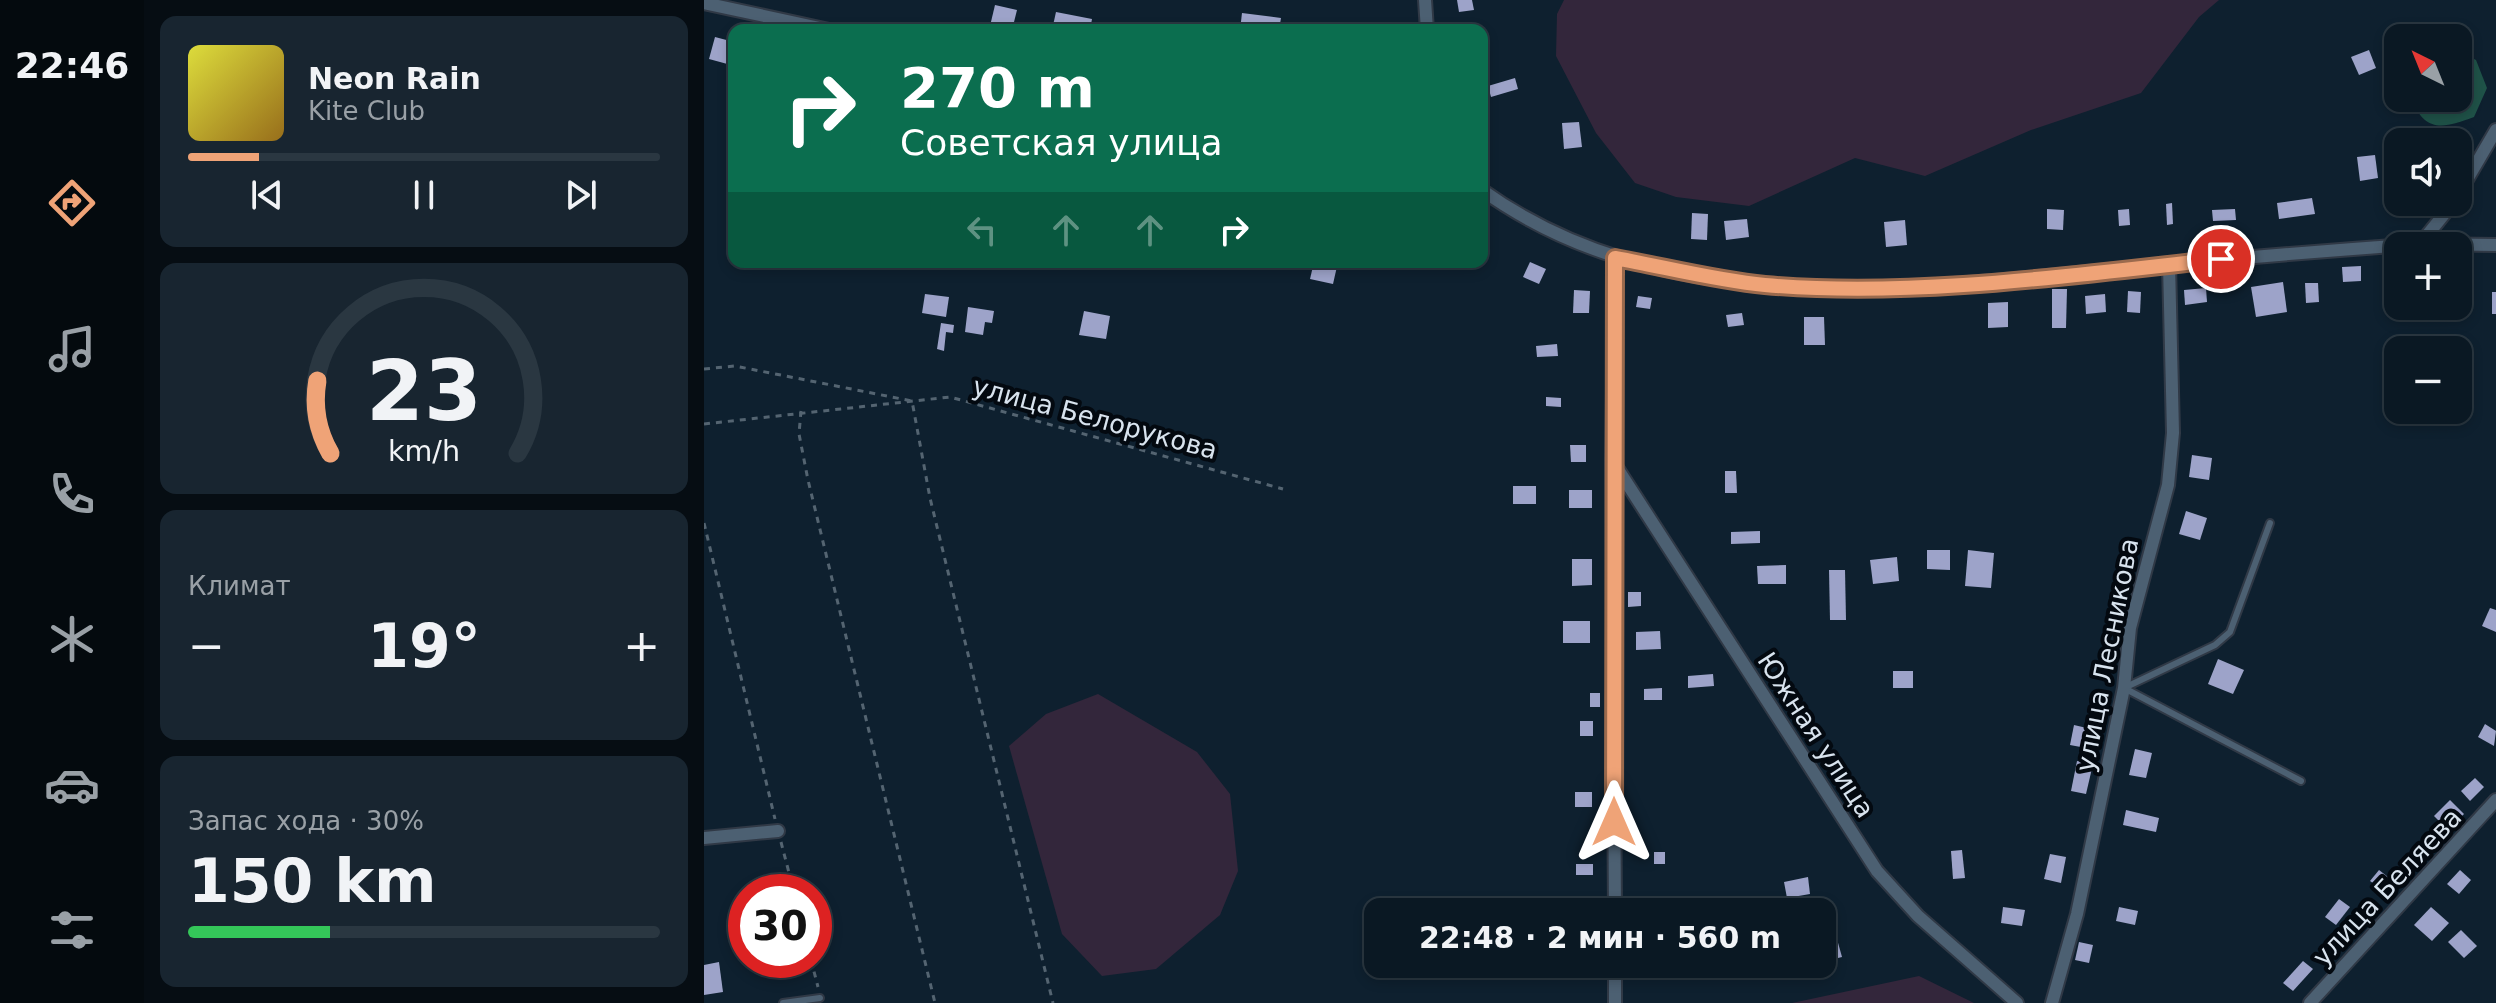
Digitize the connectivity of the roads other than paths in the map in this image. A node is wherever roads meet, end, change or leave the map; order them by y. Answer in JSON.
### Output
{"nodes":[{"id":1,"x":1425,"y":0,"type":"edge"},
{"id":2,"x":704,"y":3,"type":"edge"},
{"id":3,"x":801,"y":24,"type":"edge"},
{"id":4,"x":1427,"y":24,"type":"edge"},
{"id":5,"x":2496,"y":130,"type":"edge"},
{"id":6,"x":2472,"y":171,"type":"edge"},
{"id":7,"x":1488,"y":194,"type":"edge"},
{"id":8,"x":2443,"y":216,"type":"edge"},
{"id":9,"x":2430,"y":232,"type":"edge"},
{"id":10,"x":2472,"y":245,"type":"edge"},
{"id":11,"x":2496,"y":245,"type":"edge"},
{"id":12,"x":2384,"y":247,"type":"edge"},
{"id":13,"x":1615,"y":258,"type":"junction"},
{"id":14,"x":2169,"y":264,"type":"junction"},
{"id":15,"x":1612,"y":460,"type":"junction"},
{"id":16,"x":2270,"y":523,"type":"dead end"},
{"id":17,"x":2124,"y":688,"type":"junction"},
{"id":18,"x":2301,"y":781,"type":"dead end"},
{"id":19,"x":2496,"y":800,"type":"edge"},
{"id":20,"x":778,"y":831,"type":"road end"},
{"id":21,"x":704,"y":838,"type":"edge"},
{"id":22,"x":1615,"y":898,"type":"edge"},
{"id":23,"x":1615,"y":978,"type":"edge"},
{"id":24,"x":820,"y":998,"type":"road end"},
{"id":25,"x":783,"y":1003,"type":"edge"},
{"id":26,"x":1615,"y":1003,"type":"edge"},
{"id":27,"x":2017,"y":1003,"type":"edge"},
{"id":28,"x":2052,"y":1003,"type":"edge"},
{"id":29,"x":2310,"y":1003,"type":"edge"}],
"edges":[{"from":1,"to":4,"type":"street"},
{"from":2,"to":3,"type":"street"},
{"from":5,"to":6,"type":"street"},
{"from":7,"to":13,"type":"street"},
{"from":8,"to":9,"type":"street"},
{"from":10,"to":11,"type":"street"},
{"from":12,"to":14,"type":"street"},
{"from":13,"to":14,"type":"street"},
{"from":13,"to":15,"type":"street"},
{"from":14,"to":17,"type":"street","name":"улица Лесникова"},
{"from":15,"to":22,"type":"street"},
{"from":15,"to":27,"type":"street","name":"Южная улица"},
{"from":16,"to":17,"type":"lane"},
{"from":17,"to":18,"type":"lane"},
{"from":17,"to":28,"type":"street","name":"улица Лесникова"},
{"from":19,"to":29,"type":"street","name":"улица Беляева"},
{"from":20,"to":21,"type":"street"},
{"from":23,"to":26,"type":"street"},
{"from":24,"to":25,"type":"lane"}]}
